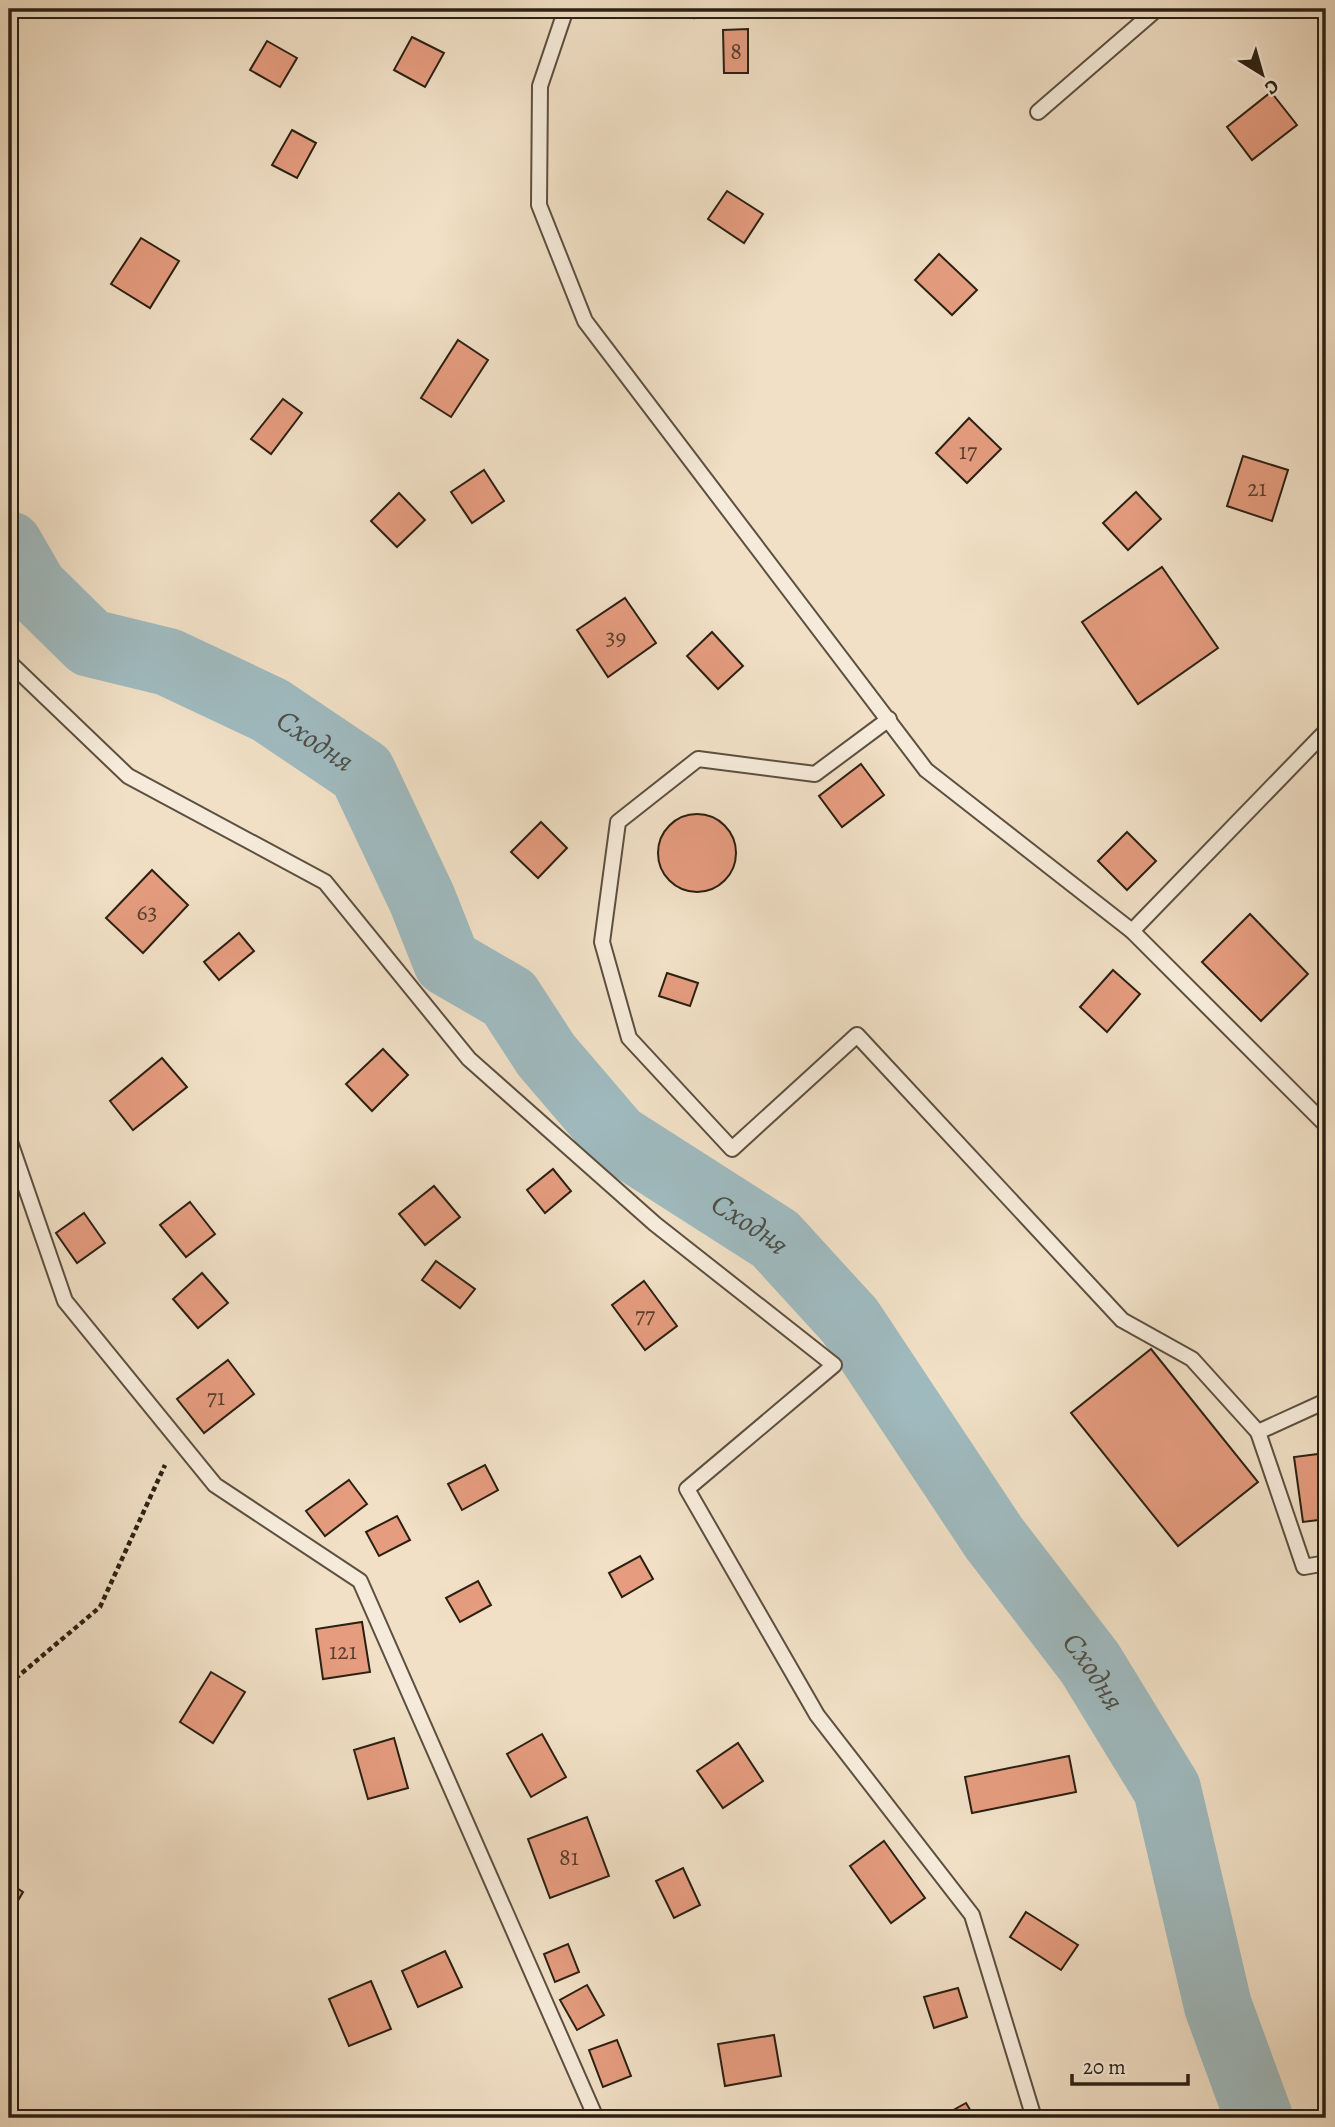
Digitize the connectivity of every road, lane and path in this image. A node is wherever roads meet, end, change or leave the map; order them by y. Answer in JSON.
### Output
{"nodes":[{"id":1,"x":566,"y":9,"type":"edge"},
{"id":2,"x":1157,"y":9,"type":"edge"},
{"id":3,"x":1038,"y":112,"type":"dead end"},
{"id":4,"x":9,"y":662,"type":"edge"},
{"id":5,"x":888,"y":719,"type":"junction"},
{"id":6,"x":1326,"y":732,"type":"edge"},
{"id":7,"x":1132,"y":931,"type":"junction"},
{"id":8,"x":1326,"y":1125,"type":"edge"},
{"id":9,"x":9,"y":1139,"type":"edge"},
{"id":10,"x":1326,"y":1401,"type":"edge"},
{"id":11,"x":1258,"y":1432,"type":"junction"},
{"id":12,"x":177,"y":1439,"type":"junction"},
{"id":13,"x":1326,"y":1563,"type":"edge"},
{"id":14,"x":9,"y":1684,"type":"edge"},
{"id":15,"x":596,"y":2118,"type":"edge"},
{"id":16,"x":1034,"y":2118,"type":"edge"}],
"edges":[{"from":1,"to":5,"type":"lane"},
{"from":2,"to":3,"type":"lane"},
{"from":4,"to":16,"type":"lane"},
{"from":5,"to":7,"type":"lane"},
{"from":5,"to":11,"type":"lane"},
{"from":6,"to":7,"type":"lane"},
{"from":7,"to":8,"type":"lane"},
{"from":9,"to":12,"type":"lane"},
{"from":10,"to":11,"type":"lane"},
{"from":11,"to":13,"type":"lane"},
{"from":12,"to":14,"type":"path"},
{"from":12,"to":15,"type":"lane"}]}
